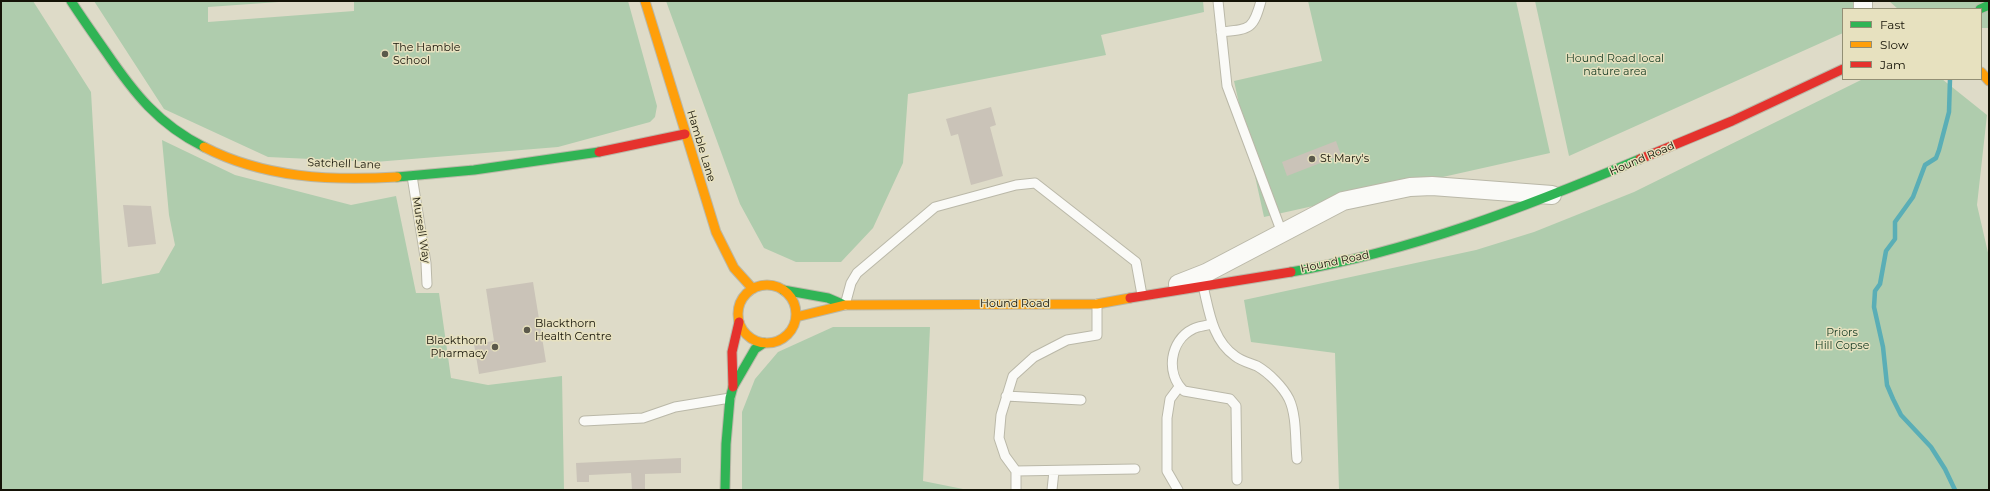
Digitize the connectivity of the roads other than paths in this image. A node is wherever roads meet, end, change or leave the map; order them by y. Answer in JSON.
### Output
{"nodes":[{"id":1,"x":71,"y":1,"type":"edge"},
{"id":2,"x":645,"y":1,"type":"edge"},
{"id":3,"x":1218,"y":1,"type":"edge"},
{"id":4,"x":1261,"y":1,"type":"edge"},
{"id":5,"x":1221,"y":32,"type":"junction"},
{"id":6,"x":1842,"y":70,"type":"edge"},
{"id":7,"x":1982,"y":73,"type":"edge"},
{"id":8,"x":1989,"y":81,"type":"edge"},
{"id":9,"x":685,"y":134,"type":"junction"},
{"id":10,"x":412,"y":176,"type":"junction"},
{"id":11,"x":1555,"y":196,"type":"junction"},
{"id":12,"x":1282,"y":234,"type":"junction"},
{"id":13,"x":427,"y":284,"type":"dead end"},
{"id":14,"x":1203,"y":285,"type":"junction"},
{"id":15,"x":753,"y":289,"type":"junction"},
{"id":16,"x":783,"y":290,"type":"junction"},
{"id":17,"x":1148,"y":294,"type":"junction"},
{"id":18,"x":1096,"y":304,"type":"junction"},
{"id":19,"x":845,"y":306,"type":"junction"},
{"id":20,"x":796,"y":317,"type":"junction"},
{"id":21,"x":739,"y":322,"type":"junction"},
{"id":22,"x":1212,"y":324,"type":"junction"},
{"id":23,"x":764,"y":343,"type":"junction"},
{"id":24,"x":733,"y":387,"type":"junction"},
{"id":25,"x":1179,"y":387,"type":"junction"},
{"id":26,"x":1006,"y":396,"type":"junction"},
{"id":27,"x":730,"y":398,"type":"junction"},
{"id":28,"x":1081,"y":400,"type":"dead end"},
{"id":29,"x":584,"y":420,"type":"dead end"},
{"id":30,"x":1297,"y":459,"type":"dead end"},
{"id":31,"x":1135,"y":469,"type":"dead end"},
{"id":32,"x":1016,"y":471,"type":"junction"},
{"id":33,"x":1054,"y":471,"type":"junction"},
{"id":34,"x":1237,"y":480,"type":"dead end"},
{"id":35,"x":726,"y":490,"type":"edge"},
{"id":36,"x":1016,"y":490,"type":"edge"},
{"id":37,"x":1052,"y":490,"type":"edge"},
{"id":38,"x":1178,"y":490,"type":"edge"}],
"edges":[{"from":1,"to":10,"type":"street","name":"Satchell Lane"},
{"from":2,"to":9,"type":"street","name":"Hamble Lane"},
{"from":3,"to":5,"type":"lane"},
{"from":4,"to":5,"type":"lane"},
{"from":5,"to":12,"type":"lane"},
{"from":6,"to":11,"type":"street","name":"Hound Road"},
{"from":7,"to":8,"type":"street"},
{"from":9,"to":10,"type":"street","name":"Satchell Lane"},
{"from":9,"to":15,"type":"street","name":"Hamble Lane"},
{"from":10,"to":13,"type":"lane","name":"Mursell Way"},
{"from":11,"to":12,"type":"street"},
{"from":11,"to":14,"type":"street","name":"Hound Road"},
{"from":12,"to":17,"type":"street"},
{"from":14,"to":17,"type":"street","name":"Hound Road"},
{"from":14,"to":22,"type":"lane"},
{"from":15,"to":16,"type":"street"},
{"from":15,"to":21,"type":"street"},
{"from":16,"to":19,"type":"street"},
{"from":16,"to":20,"type":"street"},
{"from":17,"to":18,"type":"street","name":"Hound Road"},
{"from":17,"to":19,"type":"lane"},
{"from":18,"to":19,"type":"street","name":"Hound Road"},
{"from":18,"to":26,"type":"lane"},
{"from":19,"to":20,"type":"street","name":"Hound Road"},
{"from":20,"to":23,"type":"street"},
{"from":21,"to":23,"type":"street"},
{"from":21,"to":24,"type":"street"},
{"from":22,"to":25,"type":"lane"},
{"from":22,"to":30,"type":"lane"},
{"from":23,"to":24,"type":"street"},
{"from":24,"to":27,"type":"street"},
{"from":25,"to":34,"type":"lane"},
{"from":25,"to":38,"type":"lane"},
{"from":26,"to":28,"type":"lane"},
{"from":26,"to":32,"type":"lane"},
{"from":27,"to":29,"type":"lane"},
{"from":27,"to":35,"type":"street"},
{"from":31,"to":33,"type":"lane"},
{"from":32,"to":33,"type":"lane"},
{"from":32,"to":36,"type":"lane"},
{"from":33,"to":37,"type":"lane"}]}
